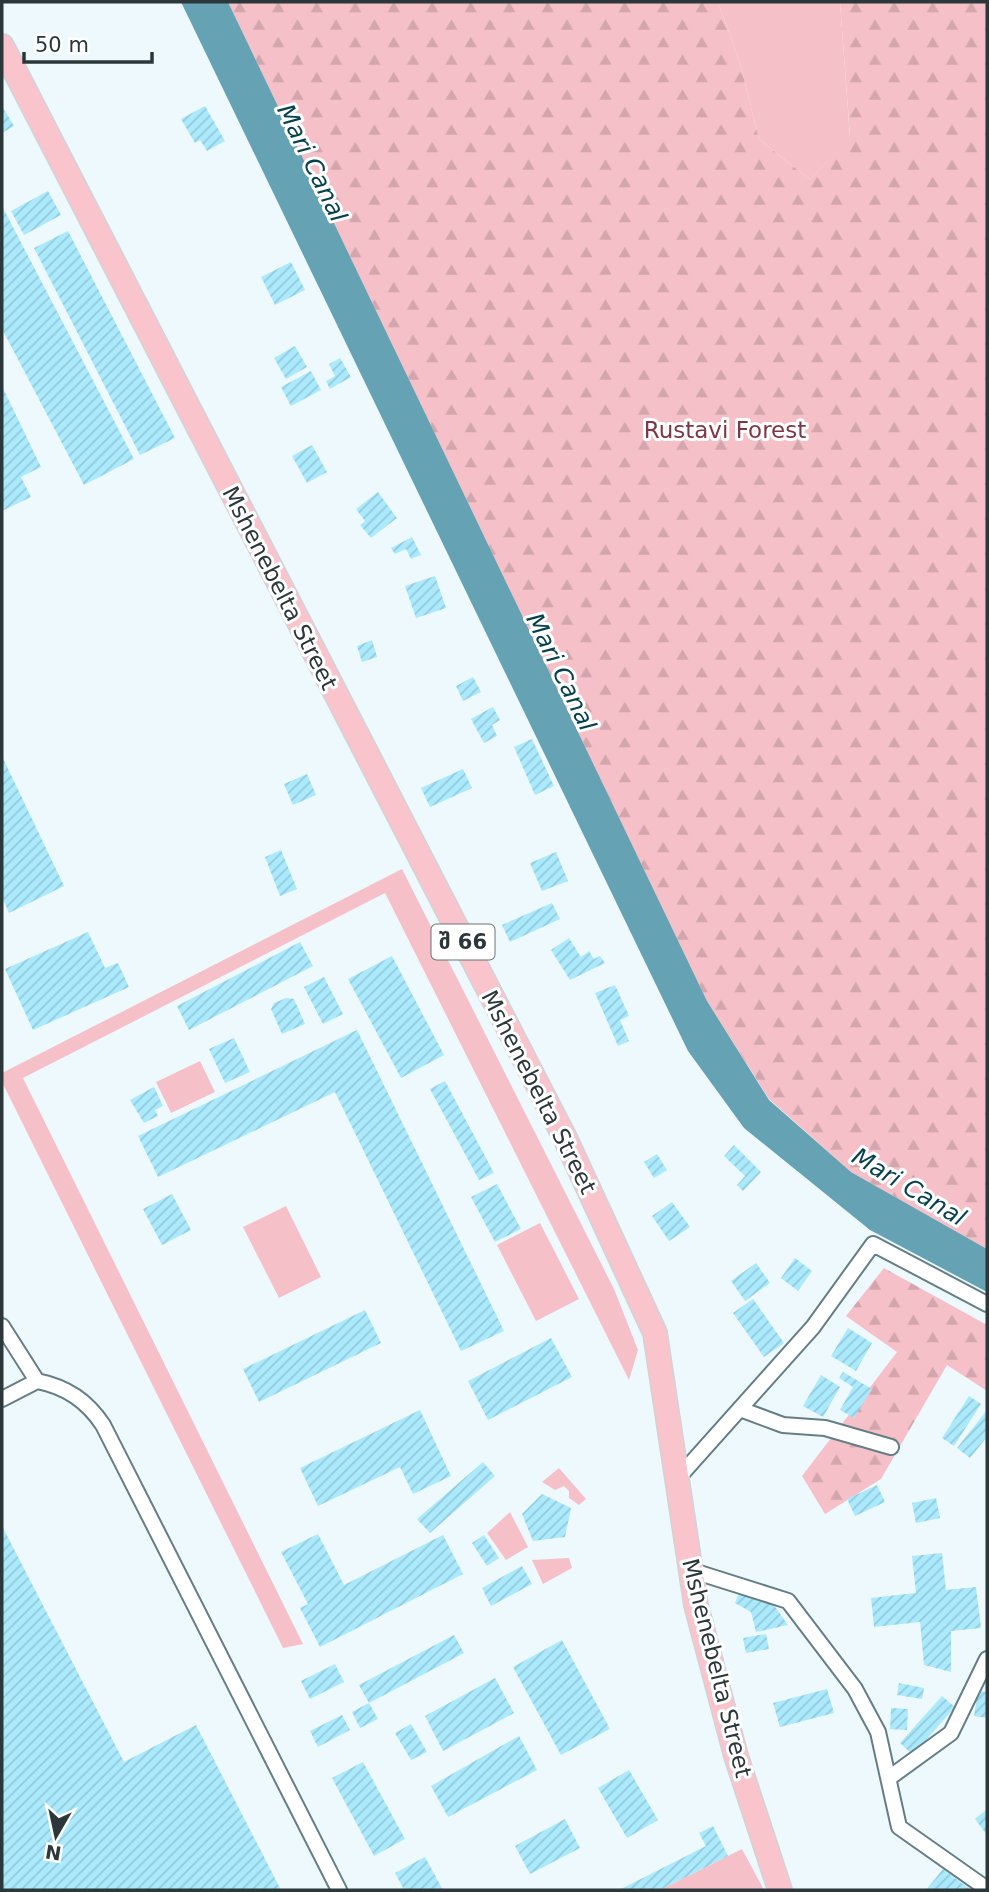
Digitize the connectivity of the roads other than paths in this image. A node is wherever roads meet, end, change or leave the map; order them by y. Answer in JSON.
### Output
{"nodes":[{"id":1,"x":4,"y":58,"type":"edge"},
{"id":2,"x":987,"y":1304,"type":"edge"},
{"id":3,"x":2,"y":1326,"type":"edge"},
{"id":4,"x":37,"y":1381,"type":"junction"},
{"id":5,"x":2,"y":1399,"type":"edge"},
{"id":6,"x":740,"y":1409,"type":"junction"},
{"id":7,"x":891,"y":1447,"type":"dead end"},
{"id":8,"x":678,"y":1478,"type":"junction"},
{"id":9,"x":690,"y":1570,"type":"junction"},
{"id":10,"x":987,"y":1659,"type":"edge"},
{"id":11,"x":889,"y":1778,"type":"junction"},
{"id":12,"x":987,"y":1889,"type":"edge"},
{"id":13,"x":340,"y":1890,"type":"edge"},
{"id":14,"x":780,"y":1890,"type":"edge"}],
"edges":[{"from":1,"to":8,"type":"main road","name":"Mshenebelta Street","number":"შ 66"},
{"from":2,"to":6,"type":"street"},
{"from":3,"to":4,"type":"street"},
{"from":4,"to":5,"type":"street"},
{"from":4,"to":13,"type":"street"},
{"from":6,"to":7,"type":"street"},
{"from":6,"to":8,"type":"street"},
{"from":8,"to":9,"type":"main road","name":"Mshenebelta Street","number":"შ 66"},
{"from":9,"to":11,"type":"street"},
{"from":9,"to":14,"type":"main road","name":"Mshenebelta Street","number":"შ 66"},
{"from":10,"to":11,"type":"street"},
{"from":11,"to":12,"type":"street"}]}
